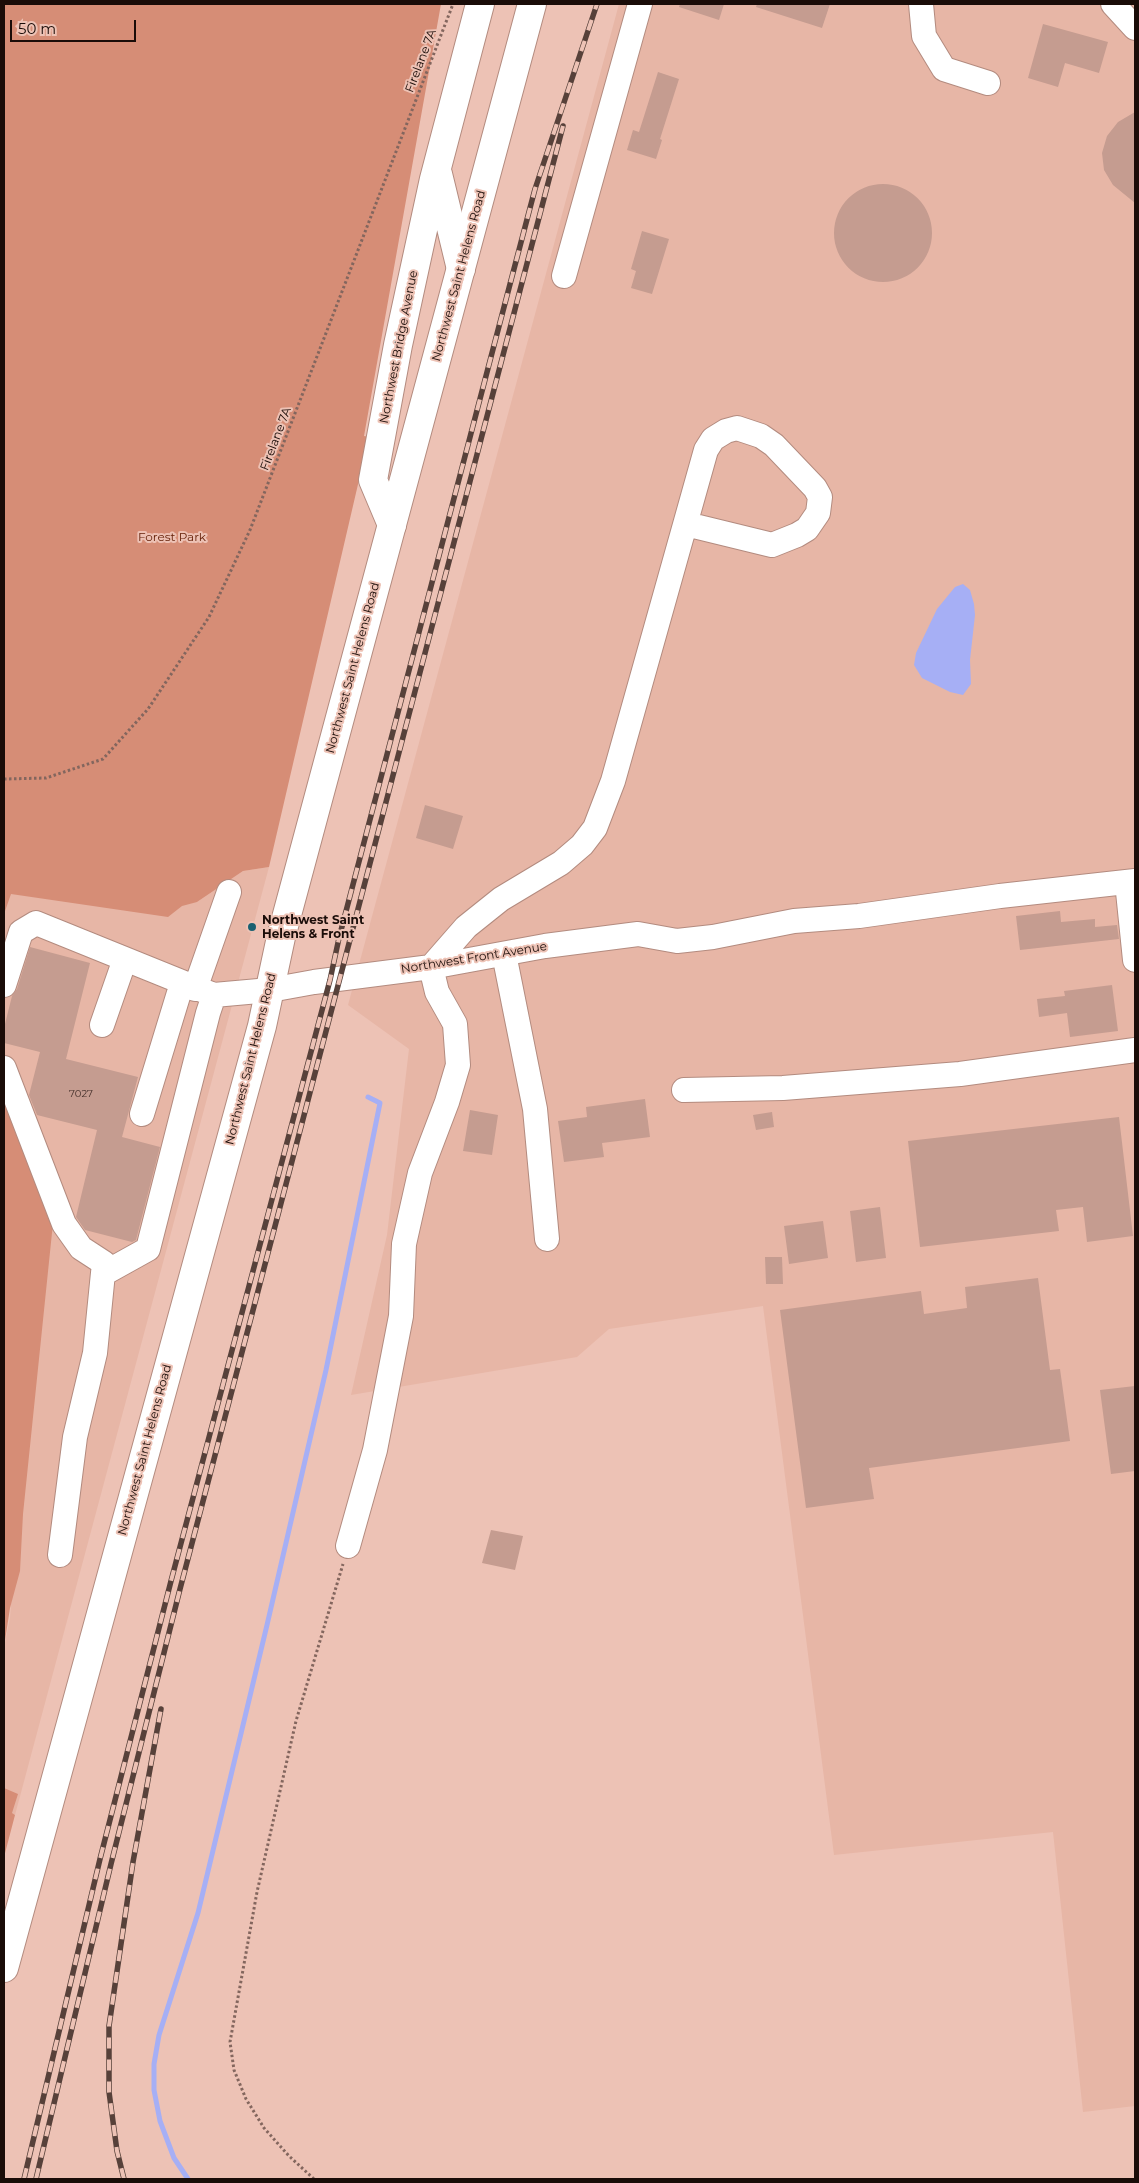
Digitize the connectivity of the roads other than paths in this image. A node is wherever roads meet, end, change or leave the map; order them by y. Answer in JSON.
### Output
{"nodes":[{"id":1,"x":480,"y":4,"type":"edge"},
{"id":2,"x":532,"y":4,"type":"edge"},
{"id":3,"x":640,"y":4,"type":"edge"},
{"id":4,"x":921,"y":4,"type":"edge"},
{"id":5,"x":1114,"y":4,"type":"edge"},
{"id":6,"x":1135,"y":28,"type":"edge"},
{"id":7,"x":988,"y":83,"type":"dead end"},
{"id":8,"x":437,"y":167,"type":"junction"},
{"id":9,"x":461,"y":270,"type":"junction"},
{"id":10,"x":564,"y":276,"type":"dead end"},
{"id":11,"x":686,"y":524,"type":"junction"},
{"id":12,"x":392,"y":525,"type":"junction"},
{"id":13,"x":1131,"y":882,"type":"edge"},
{"id":14,"x":228,"y":892,"type":"dead end"},
{"id":15,"x":504,"y":954,"type":"junction"},
{"id":16,"x":126,"y":959,"type":"junction"},
{"id":17,"x":1135,"y":960,"type":"edge"},
{"id":18,"x":431,"y":967,"type":"junction"},
{"id":19,"x":4,"y":985,"type":"edge"},
{"id":20,"x":197,"y":989,"type":"junction"},
{"id":21,"x":270,"y":990,"type":"junction"},
{"id":22,"x":102,"y":1025,"type":"dead end"},
{"id":23,"x":1135,"y":1050,"type":"edge"},
{"id":24,"x":4,"y":1068,"type":"edge"},
{"id":25,"x":684,"y":1090,"type":"dead end"},
{"id":26,"x":142,"y":1114,"type":"dead end"},
{"id":27,"x":547,"y":1240,"type":"dead end"},
{"id":28,"x":103,"y":1274,"type":"junction"},
{"id":29,"x":348,"y":1546,"type":"road end"},
{"id":30,"x":60,"y":1555,"type":"dead end"},
{"id":31,"x":4,"y":1968,"type":"edge"}],
"edges":[{"from":1,"to":8,"type":"main road","name":"Northwest Bridge Avenue"},
{"from":2,"to":9,"type":"main road","name":"Northwest Saint Helens Road"},
{"from":3,"to":10,"type":"lane"},
{"from":4,"to":7,"type":"lane"},
{"from":5,"to":6,"type":"lane"},
{"from":8,"to":9,"type":"main road","name":"Northwest Bridge Avenue"},
{"from":8,"to":12,"type":"main road","name":"Northwest Bridge Avenue"},
{"from":9,"to":12,"type":"main road","name":"Northwest Saint Helens Road"},
{"from":11,"to":11,"type":"lane"},
{"from":11,"to":18,"type":"lane"},
{"from":12,"to":21,"type":"main road","name":"Northwest Saint Helens Road"},
{"from":13,"to":15,"type":"lane","name":"Northwest Front Avenue"},
{"from":13,"to":17,"type":"lane"},
{"from":14,"to":20,"type":"lane"},
{"from":15,"to":18,"type":"lane","name":"Northwest Front Avenue"},
{"from":15,"to":27,"type":"lane"},
{"from":16,"to":19,"type":"lane"},
{"from":16,"to":20,"type":"lane"},
{"from":16,"to":22,"type":"lane"},
{"from":18,"to":21,"type":"lane","name":"Northwest Front Avenue"},
{"from":18,"to":29,"type":"lane"},
{"from":20,"to":21,"type":"lane","name":"Northwest Front Avenue"},
{"from":20,"to":26,"type":"lane"},
{"from":20,"to":28,"type":"lane"},
{"from":21,"to":31,"type":"main road","name":"Northwest Saint Helens Road"},
{"from":23,"to":25,"type":"lane"},
{"from":24,"to":28,"type":"lane"},
{"from":28,"to":30,"type":"lane"}]}
